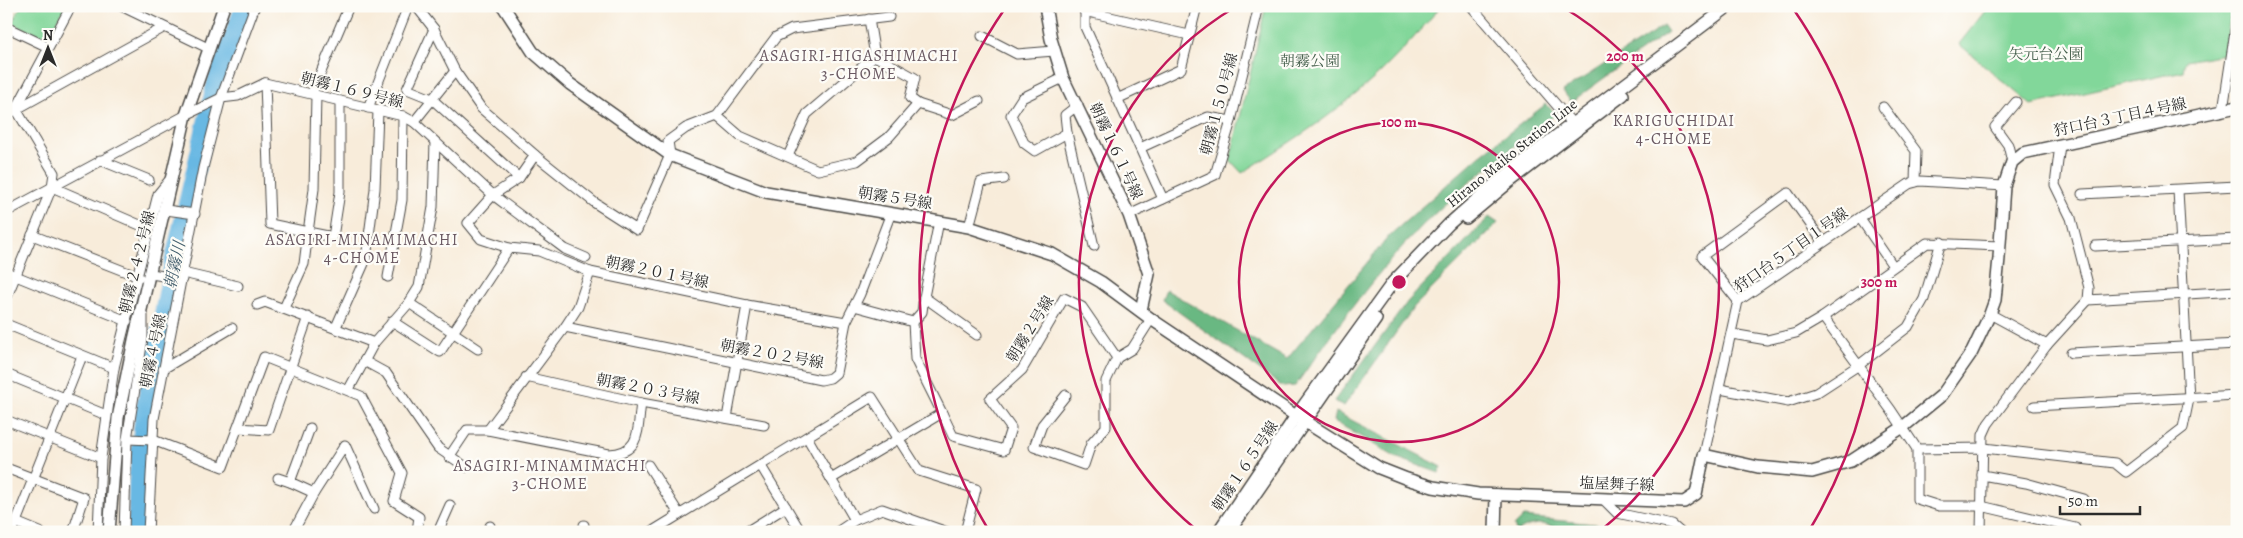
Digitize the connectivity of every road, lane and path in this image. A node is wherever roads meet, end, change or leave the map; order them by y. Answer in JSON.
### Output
{"nodes":[{"id":1,"x":71,"y":6,"type":"edge"},
{"id":2,"x":121,"y":6,"type":"edge"},
{"id":3,"x":224,"y":6,"type":"edge"},
{"id":4,"x":256,"y":6,"type":"edge"},
{"id":5,"x":349,"y":6,"type":"edge"},
{"id":6,"x":410,"y":6,"type":"edge"},
{"id":7,"x":416,"y":6,"type":"edge"},
{"id":8,"x":503,"y":6,"type":"edge"},
{"id":9,"x":1045,"y":6,"type":"edge"},
{"id":10,"x":1196,"y":6,"type":"edge"},
{"id":11,"x":1258,"y":6,"type":"edge"},
{"id":12,"x":1471,"y":6,"type":"edge"},
{"id":13,"x":1729,"y":6,"type":"edge"},
{"id":14,"x":1738,"y":6,"type":"edge"},
{"id":15,"x":1084,"y":9,"type":"edge"},
{"id":16,"x":889,"y":17,"type":"dead end"},
{"id":17,"x":2237,"y":18,"type":"edge"},
{"id":18,"x":869,"y":20,"type":"junction"},
{"id":19,"x":6,"y":27,"type":"edge"},
{"id":20,"x":163,"y":28,"type":"junction"},
{"id":21,"x":434,"y":29,"type":"junction"},
{"id":22,"x":1189,"y":35,"type":"junction"},
{"id":23,"x":982,"y":36,"type":"dead end"},
{"id":24,"x":48,"y":47,"type":"junction"},
{"id":25,"x":208,"y":48,"type":"junction"},
{"id":26,"x":1054,"y":51,"type":"junction"},
{"id":27,"x":875,"y":56,"type":"junction"},
{"id":28,"x":455,"y":71,"type":"junction"},
{"id":29,"x":1063,"y":78,"type":"junction"},
{"id":30,"x":2232,"y":78,"type":"edge"},
{"id":31,"x":265,"y":83,"type":"junction"},
{"id":32,"x":314,"y":94,"type":"junction"},
{"id":33,"x":220,"y":99,"type":"junction"},
{"id":34,"x":432,"y":99,"type":"junction"},
{"id":35,"x":1116,"y":99,"type":"junction"},
{"id":36,"x":340,"y":101,"type":"junction"},
{"id":37,"x":979,"y":102,"type":"dead end"},
{"id":38,"x":2016,"y":102,"type":"dead end"},
{"id":39,"x":6,"y":104,"type":"edge"},
{"id":40,"x":918,"y":104,"type":"junction"},
{"id":41,"x":1078,"y":105,"type":"junction"},
{"id":42,"x":1884,"y":107,"type":"dead end"},
{"id":43,"x":2237,"y":107,"type":"edge"},
{"id":44,"x":368,"y":108,"type":"junction"},
{"id":45,"x":16,"y":109,"type":"junction"},
{"id":46,"x":378,"y":110,"type":"junction"},
{"id":47,"x":2224,"y":110,"type":"junction"},
{"id":48,"x":6,"y":115,"type":"edge"},
{"id":49,"x":186,"y":115,"type":"junction"},
{"id":50,"x":403,"y":116,"type":"junction"},
{"id":51,"x":717,"y":116,"type":"junction"},
{"id":52,"x":1231,"y":120,"type":"junction"},
{"id":53,"x":414,"y":122,"type":"junction"},
{"id":54,"x":1572,"y":123,"type":"junction"},
{"id":55,"x":1067,"y":133,"type":"junction"},
{"id":56,"x":435,"y":142,"type":"junction"},
{"id":57,"x":2060,"y":145,"type":"junction"},
{"id":58,"x":1140,"y":148,"type":"junction"},
{"id":59,"x":535,"y":155,"type":"junction"},
{"id":60,"x":670,"y":155,"type":"junction"},
{"id":61,"x":788,"y":156,"type":"junction"},
{"id":62,"x":100,"y":160,"type":"junction"},
{"id":63,"x":2012,"y":162,"type":"junction"},
{"id":64,"x":172,"y":176,"type":"junction"},
{"id":65,"x":519,"y":178,"type":"junction"},
{"id":66,"x":1004,"y":179,"type":"dead end"},
{"id":67,"x":149,"y":180,"type":"dead end"},
{"id":68,"x":1915,"y":182,"type":"junction"},
{"id":69,"x":2004,"y":186,"type":"junction"},
{"id":70,"x":2237,"y":186,"type":"edge"},
{"id":71,"x":52,"y":187,"type":"junction"},
{"id":72,"x":2178,"y":190,"type":"junction"},
{"id":73,"x":2082,"y":194,"type":"dead end"},
{"id":74,"x":493,"y":195,"type":"junction"},
{"id":75,"x":1164,"y":199,"type":"junction"},
{"id":76,"x":166,"y":210,"type":"junction"},
{"id":77,"x":6,"y":212,"type":"edge"},
{"id":78,"x":891,"y":213,"type":"junction"},
{"id":79,"x":193,"y":214,"type":"junction"},
{"id":80,"x":1129,"y":215,"type":"junction"},
{"id":81,"x":1860,"y":218,"type":"junction"},
{"id":82,"x":939,"y":221,"type":"junction"},
{"id":83,"x":969,"y":227,"type":"junction"},
{"id":84,"x":149,"y":229,"type":"junction"},
{"id":85,"x":308,"y":232,"type":"junction"},
{"id":86,"x":32,"y":235,"type":"junction"},
{"id":87,"x":2237,"y":239,"type":"edge"},
{"id":88,"x":1823,"y":242,"type":"junction"},
{"id":89,"x":1941,"y":242,"type":"junction"},
{"id":90,"x":2181,"y":243,"type":"junction"},
{"id":91,"x":1094,"y":246,"type":"dead end"},
{"id":92,"x":2000,"y":246,"type":"junction"},
{"id":93,"x":2095,"y":246,"type":"dead end"},
{"id":94,"x":509,"y":248,"type":"junction"},
{"id":95,"x":586,"y":258,"type":"dead end"},
{"id":96,"x":1893,"y":266,"type":"junction"},
{"id":97,"x":6,"y":272,"type":"edge"},
{"id":98,"x":590,"y":272,"type":"junction"},
{"id":99,"x":150,"y":274,"type":"junction"},
{"id":100,"x":16,"y":275,"type":"junction"},
{"id":101,"x":139,"y":277,"type":"junction"},
{"id":102,"x":181,"y":277,"type":"junction"},
{"id":103,"x":388,"y":277,"type":"dead end"},
{"id":104,"x":238,"y":286,"type":"dead end"},
{"id":105,"x":2237,"y":291,"type":"edge"},
{"id":106,"x":2183,"y":294,"type":"junction"},
{"id":107,"x":924,"y":297,"type":"junction"},
{"id":108,"x":6,"y":299,"type":"edge"},
{"id":109,"x":143,"y":300,"type":"junction"},
{"id":110,"x":2088,"y":300,"type":"junction"},
{"id":111,"x":1738,"y":301,"type":"junction"},
{"id":112,"x":409,"y":304,"type":"junction"},
{"id":113,"x":747,"y":304,"type":"junction"},
{"id":114,"x":257,"y":305,"type":"dead end"},
{"id":115,"x":854,"y":306,"type":"junction"},
{"id":116,"x":284,"y":308,"type":"junction"},
{"id":117,"x":1141,"y":310,"type":"junction"},
{"id":118,"x":1990,"y":314,"type":"junction"},
{"id":119,"x":308,"y":317,"type":"junction"},
{"id":120,"x":1823,"y":317,"type":"junction"},
{"id":121,"x":1152,"y":320,"type":"junction"},
{"id":122,"x":127,"y":321,"type":"junction"},
{"id":123,"x":392,"y":321,"type":"junction"},
{"id":124,"x":846,"y":322,"type":"junction"},
{"id":125,"x":913,"y":322,"type":"junction"},
{"id":126,"x":6,"y":324,"type":"edge"},
{"id":127,"x":336,"y":327,"type":"junction"},
{"id":128,"x":566,"y":327,"type":"junction"},
{"id":129,"x":232,"y":328,"type":"dead end"},
{"id":130,"x":453,"y":332,"type":"junction"},
{"id":131,"x":1732,"y":334,"type":"junction"},
{"id":132,"x":977,"y":335,"type":"dead end"},
{"id":133,"x":374,"y":343,"type":"junction"},
{"id":134,"x":2237,"y":344,"type":"edge"},
{"id":135,"x":2047,"y":345,"type":"junction"},
{"id":136,"x":2186,"y":346,"type":"junction"},
{"id":137,"x":478,"y":349,"type":"dead end"},
{"id":138,"x":2071,"y":353,"type":"dead end"},
{"id":139,"x":82,"y":356,"type":"junction"},
{"id":140,"x":1117,"y":358,"type":"junction"},
{"id":141,"x":364,"y":361,"type":"junction"},
{"id":142,"x":736,"y":362,"type":"junction"},
{"id":143,"x":1859,"y":365,"type":"junction"},
{"id":144,"x":290,"y":367,"type":"junction"},
{"id":145,"x":114,"y":368,"type":"junction"},
{"id":146,"x":163,"y":369,"type":"junction"},
{"id":147,"x":6,"y":374,"type":"edge"},
{"id":148,"x":526,"y":377,"type":"junction"},
{"id":149,"x":348,"y":389,"type":"junction"},
{"id":150,"x":1720,"y":389,"type":"junction"},
{"id":151,"x":1066,"y":395,"type":"dead end"},
{"id":152,"x":2237,"y":396,"type":"edge"},
{"id":153,"x":65,"y":398,"type":"junction"},
{"id":154,"x":2189,"y":399,"type":"junction"},
{"id":155,"x":641,"y":403,"type":"junction"},
{"id":156,"x":2034,"y":406,"type":"dead end"},
{"id":157,"x":942,"y":413,"type":"junction"},
{"id":158,"x":106,"y":415,"type":"junction"},
{"id":159,"x":727,"y":418,"type":"junction"},
{"id":160,"x":1301,"y":419,"type":"junction"},
{"id":161,"x":6,"y":420,"type":"edge"},
{"id":162,"x":764,"y":425,"type":"dead end"},
{"id":163,"x":1904,"y":427,"type":"junction"},
{"id":164,"x":238,"y":428,"type":"junction"},
{"id":165,"x":310,"y":428,"type":"dead end"},
{"id":166,"x":488,"y":430,"type":"junction"},
{"id":167,"x":49,"y":437,"type":"junction"},
{"id":168,"x":807,"y":437,"type":"junction"},
{"id":169,"x":898,"y":438,"type":"junction"},
{"id":170,"x":131,"y":439,"type":"junction"},
{"id":171,"x":152,"y":440,"type":"junction"},
{"id":172,"x":1984,"y":448,"type":"junction"},
{"id":173,"x":1917,"y":449,"type":"junction"},
{"id":174,"x":1704,"y":456,"type":"junction"},
{"id":175,"x":449,"y":457,"type":"junction"},
{"id":176,"x":101,"y":458,"type":"junction"},
{"id":177,"x":648,"y":465,"type":"dead end"},
{"id":178,"x":761,"y":466,"type":"junction"},
{"id":179,"x":466,"y":467,"type":"dead end"},
{"id":180,"x":6,"y":468,"type":"edge"},
{"id":181,"x":1982,"y":475,"type":"junction"},
{"id":182,"x":34,"y":478,"type":"junction"},
{"id":183,"x":278,"y":478,"type":"dead end"},
{"id":184,"x":831,"y":479,"type":"junction"},
{"id":185,"x":290,"y":482,"type":"junction"},
{"id":186,"x":314,"y":493,"type":"junction"},
{"id":187,"x":1496,"y":495,"type":"junction"},
{"id":188,"x":1603,"y":499,"type":"junction"},
{"id":189,"x":2084,"y":499,"type":"dead end"},
{"id":190,"x":450,"y":505,"type":"dead end"},
{"id":191,"x":1981,"y":506,"type":"junction"},
{"id":192,"x":786,"y":507,"type":"junction"},
{"id":193,"x":374,"y":509,"type":"dead end"},
{"id":194,"x":678,"y":514,"type":"junction"},
{"id":195,"x":6,"y":518,"type":"edge"},
{"id":196,"x":854,"y":520,"type":"junction"},
{"id":197,"x":16,"y":522,"type":"junction"},
{"id":198,"x":2075,"y":528,"type":"dead end"},
{"id":199,"x":1230,"y":531,"type":"edge"},
{"id":200,"x":12,"y":532,"type":"edge"},
{"id":201,"x":40,"y":532,"type":"edge"},
{"id":202,"x":73,"y":532,"type":"edge"},
{"id":203,"x":98,"y":532,"type":"edge"},
{"id":204,"x":109,"y":532,"type":"edge"},
{"id":205,"x":124,"y":532,"type":"edge"},
{"id":206,"x":148,"y":532,"type":"edge"},
{"id":207,"x":293,"y":532,"type":"edge"},
{"id":208,"x":419,"y":532,"type":"edge"},
{"id":209,"x":438,"y":532,"type":"edge"},
{"id":210,"x":651,"y":532,"type":"edge"},
{"id":211,"x":746,"y":532,"type":"edge"},
{"id":212,"x":801,"y":532,"type":"edge"},
{"id":213,"x":837,"y":532,"type":"edge"},
{"id":214,"x":946,"y":532,"type":"edge"},
{"id":215,"x":965,"y":532,"type":"edge"},
{"id":216,"x":1218,"y":532,"type":"edge"},
{"id":217,"x":1495,"y":532,"type":"edge"},
{"id":218,"x":1680,"y":532,"type":"edge"},
{"id":219,"x":1980,"y":532,"type":"edge"}],
"edges":[{"from":1,"to":24,"type":"street"},
{"from":2,"to":20,"type":"street"},
{"from":3,"to":25,"type":"street","name":"朝霧２４２号線"},
{"from":4,"to":33,"type":"street","name":"朝霧４号線"},
{"from":5,"to":32,"type":"street"},
{"from":6,"to":44,"type":"street"},
{"from":7,"to":21,"type":"street"},
{"from":8,"to":60,"type":"street","name":"朝霧５号線"},
{"from":9,"to":26,"type":"street","name":"朝霧１６１号線"},
{"from":10,"to":22,"type":"street"},
{"from":11,"to":52,"type":"street","name":"朝霧１５０号線"},
{"from":12,"to":54,"type":"street"},
{"from":13,"to":54,"type":"street","name":"Hirano Maiko Station Line"},
{"from":14,"to":160,"type":"street","name":"Hirano Maiko Station Line"},
{"from":15,"to":22,"type":"street"},
{"from":15,"to":35,"type":"street"},
{"from":16,"to":18,"type":"street"},
{"from":17,"to":30,"type":"street"},
{"from":18,"to":27,"type":"street"},
{"from":18,"to":51,"type":"street"},
{"from":19,"to":24,"type":"street"},
{"from":20,"to":25,"type":"street"},
{"from":20,"to":45,"type":"street"},
{"from":21,"to":28,"type":"street"},
{"from":21,"to":34,"type":"street"},
{"from":22,"to":35,"type":"street"},
{"from":23,"to":26,"type":"street"},
{"from":24,"to":45,"type":"street"},
{"from":25,"to":49,"type":"street","name":"朝霧２４２号線"},
{"from":26,"to":29,"type":"street","name":"朝霧１６１号線"},
{"from":27,"to":40,"type":"street"},
{"from":27,"to":61,"type":"street"},
{"from":28,"to":34,"type":"street"},
{"from":28,"to":59,"type":"street"},
{"from":29,"to":41,"type":"street","name":"朝霧１６１号線"},
{"from":29,"to":55,"type":"street"},
{"from":30,"to":47,"type":"street"},
{"from":31,"to":32,"type":"street","name":"朝霧１６９号線"},
{"from":31,"to":33,"type":"street"},
{"from":31,"to":85,"type":"street"},
{"from":32,"to":36,"type":"street","name":"朝霧１６９号線"},
{"from":32,"to":85,"type":"street"},
{"from":33,"to":49,"type":"street"},
{"from":33,"to":79,"type":"street","name":"朝霧４号線"},
{"from":34,"to":53,"type":"street"},
{"from":34,"to":65,"type":"street"},
{"from":35,"to":58,"type":"street"},
{"from":36,"to":44,"type":"street","name":"朝霧１６９号線"},
{"from":36,"to":85,"type":"street"},
{"from":37,"to":40,"type":"street"},
{"from":38,"to":63,"type":"street"},
{"from":39,"to":45,"type":"street"},
{"from":40,"to":61,"type":"street"},
{"from":41,"to":55,"type":"street"},
{"from":41,"to":80,"type":"street","name":"朝霧１６１号線"},
{"from":42,"to":68,"type":"street"},
{"from":43,"to":47,"type":"street","name":"狩口台３丁目４号線"},
{"from":44,"to":46,"type":"street","name":"朝霧１６９号線"},
{"from":45,"to":48,"type":"street"},
{"from":45,"to":71,"type":"street"},
{"from":46,"to":50,"type":"street","name":"朝霧１６９号線"},
{"from":46,"to":127,"type":"street"},
{"from":47,"to":57,"type":"street","name":"狩口台３丁目４号線"},
{"from":49,"to":62,"type":"street"},
{"from":49,"to":64,"type":"street","name":"朝霧２４２号線"},
{"from":50,"to":53,"type":"street","name":"朝霧１６９号線"},
{"from":50,"to":103,"type":"street"},
{"from":51,"to":60,"type":"street"},
{"from":51,"to":61,"type":"street"},
{"from":52,"to":58,"type":"street"},
{"from":52,"to":75,"type":"street","name":"朝霧１５０号線"},
{"from":53,"to":56,"type":"street","name":"朝霧１６９号線"},
{"from":54,"to":160,"type":"street","name":"Hirano Maiko Station Line"},
{"from":55,"to":91,"type":"street"},
{"from":56,"to":74,"type":"street","name":"朝霧１６９号線"},
{"from":56,"to":112,"type":"street"},
{"from":57,"to":63,"type":"street","name":"狩口台３丁目４号線"},
{"from":57,"to":110,"type":"street"},
{"from":58,"to":75,"type":"street"},
{"from":59,"to":60,"type":"street"},
{"from":59,"to":65,"type":"street"},
{"from":60,"to":78,"type":"street","name":"朝霧５号線"},
{"from":62,"to":67,"type":"street"},
{"from":62,"to":71,"type":"street"},
{"from":63,"to":69,"type":"street"},
{"from":64,"to":76,"type":"street","name":"朝霧２４２号線"},
{"from":64,"to":84,"type":"street"},
{"from":65,"to":74,"type":"street"},
{"from":66,"to":83,"type":"street"},
{"from":68,"to":69,"type":"street"},
{"from":68,"to":81,"type":"street","name":"狩口台５丁目１号線"},
{"from":69,"to":92,"type":"street"},
{"from":70,"to":72,"type":"street"},
{"from":71,"to":77,"type":"street"},
{"from":71,"to":84,"type":"street"},
{"from":71,"to":86,"type":"street"},
{"from":72,"to":73,"type":"street"},
{"from":72,"to":90,"type":"street"},
{"from":74,"to":94,"type":"street"},
{"from":74,"to":95,"type":"street","name":"朝霧１６９号線"},
{"from":75,"to":80,"type":"street","name":"朝霧１５０号線"},
{"from":76,"to":79,"type":"street"},
{"from":76,"to":99,"type":"street","name":"朝霧２４２号線"},
{"from":78,"to":82,"type":"street","name":"朝霧５号線"},
{"from":78,"to":115,"type":"street","name":"朝霧２０２号線"},
{"from":79,"to":102,"type":"street","name":"朝霧４号線"},
{"from":80,"to":117,"type":"street","name":"朝霧１６１号線"},
{"from":81,"to":88,"type":"street","name":"狩口台５丁目１号線"},
{"from":81,"to":96,"type":"street"},
{"from":82,"to":83,"type":"street","name":"朝霧５号線"},
{"from":82,"to":107,"type":"street"},
{"from":83,"to":117,"type":"street","name":"朝霧５号線"},
{"from":84,"to":101,"type":"street"},
{"from":85,"to":116,"type":"street"},
{"from":86,"to":100,"type":"street"},
{"from":86,"to":101,"type":"street"},
{"from":87,"to":90,"type":"street"},
{"from":88,"to":111,"type":"street","name":"狩口台５丁目１号線"},
{"from":88,"to":111,"type":"street"},
{"from":89,"to":92,"type":"street"},
{"from":89,"to":96,"type":"street"},
{"from":89,"to":143,"type":"street"},
{"from":90,"to":93,"type":"street"},
{"from":90,"to":106,"type":"street"},
{"from":92,"to":118,"type":"street"},
{"from":94,"to":98,"type":"street"},
{"from":94,"to":130,"type":"street"},
{"from":96,"to":120,"type":"street"},
{"from":97,"to":100,"type":"street"},
{"from":98,"to":113,"type":"street","name":"朝霧２０１号線"},
{"from":98,"to":128,"type":"street","name":"朝霧２０１号線"},
{"from":99,"to":102,"type":"street"},
{"from":99,"to":109,"type":"street","name":"朝霧２４２号線"},
{"from":100,"to":108,"type":"street"},
{"from":100,"to":122,"type":"street"},
{"from":101,"to":122,"type":"street"},
{"from":102,"to":104,"type":"street"},
{"from":102,"to":146,"type":"street","name":"朝霧４号線"},
{"from":105,"to":106,"type":"street"},
{"from":106,"to":110,"type":"street"},
{"from":106,"to":136,"type":"street"},
{"from":107,"to":125,"type":"street"},
{"from":107,"to":132,"type":"street"},
{"from":109,"to":170,"type":"street"},
{"from":109,"to":204,"type":"street","name":"朝霧２４２号線"},
{"from":110,"to":135,"type":"street"},
{"from":111,"to":131,"type":"street","name":"狩口台５丁目１号線"},
{"from":112,"to":123,"type":"street"},
{"from":112,"to":130,"type":"street"},
{"from":113,"to":124,"type":"street","name":"朝霧２０１号線"},
{"from":113,"to":142,"type":"street"},
{"from":114,"to":116,"type":"street"},
{"from":115,"to":124,"type":"street","name":"朝霧２０２号線"},
{"from":115,"to":125,"type":"street"},
{"from":116,"to":119,"type":"street"},
{"from":117,"to":121,"type":"street","name":"朝霧５号線"},
{"from":118,"to":135,"type":"street"},
{"from":118,"to":163,"type":"street"},
{"from":119,"to":127,"type":"street"},
{"from":119,"to":144,"type":"street"},
{"from":120,"to":131,"type":"street"},
{"from":120,"to":143,"type":"street"},
{"from":121,"to":140,"type":"street"},
{"from":121,"to":160,"type":"street","name":"朝霧５号線"},
{"from":122,"to":145,"type":"street"},
{"from":123,"to":130,"type":"street"},
{"from":123,"to":133,"type":"street"},
{"from":124,"to":142,"type":"street","name":"朝霧２０２号線"},
{"from":125,"to":157,"type":"street"},
{"from":126,"to":139,"type":"street"},
{"from":127,"to":133,"type":"street"},
{"from":128,"to":142,"type":"street","name":"朝霧２０２号線"},
{"from":128,"to":148,"type":"street","name":"朝霧２０１号線"},
{"from":129,"to":146,"type":"street"},
{"from":130,"to":137,"type":"street"},
{"from":131,"to":150,"type":"street","name":"狩口台５丁目１号線"},
{"from":133,"to":141,"type":"street"},
{"from":134,"to":136,"type":"street"},
{"from":135,"to":172,"type":"street"},
{"from":136,"to":138,"type":"street"},
{"from":136,"to":154,"type":"street"},
{"from":139,"to":145,"type":"street"},
{"from":139,"to":153,"type":"street"},
{"from":140,"to":151,"type":"street"},
{"from":140,"to":157,"type":"street","name":"朝霧２号線"},
{"from":141,"to":149,"type":"street"},
{"from":141,"to":175,"type":"street"},
{"from":142,"to":159,"type":"street"},
{"from":143,"to":150,"type":"street"},
{"from":143,"to":163,"type":"street"},
{"from":144,"to":149,"type":"street"},
{"from":144,"to":164,"type":"street"},
{"from":144,"to":164,"type":"street"},
{"from":145,"to":158,"type":"street"},
{"from":146,"to":171,"type":"street","name":"朝霧４号線"},
{"from":147,"to":153,"type":"street"},
{"from":148,"to":155,"type":"street","name":"朝霧２０３号線"},
{"from":148,"to":166,"type":"street","name":"朝霧２０１号線"},
{"from":149,"to":208,"type":"street"},
{"from":150,"to":174,"type":"street","name":"狩口台５丁目１号線"},
{"from":152,"to":154,"type":"street"},
{"from":153,"to":158,"type":"street"},
{"from":153,"to":167,"type":"street"},
{"from":154,"to":156,"type":"street"},
{"from":154,"to":172,"type":"street"},
{"from":155,"to":159,"type":"street","name":"朝霧２０３号線"},
{"from":155,"to":166,"type":"street"},
{"from":157,"to":169,"type":"street"},
{"from":158,"to":176,"type":"street"},
{"from":159,"to":162,"type":"street","name":"朝霧２０３号線"},
{"from":160,"to":187,"type":"street"},
{"from":160,"to":199,"type":"street","name":"朝霧１６５号線"},
{"from":160,"to":216,"type":"street","name":"朝霧１６５号線"},
{"from":161,"to":167,"type":"street"},
{"from":163,"to":173,"type":"street"},
{"from":163,"to":174,"type":"street"},
{"from":164,"to":171,"type":"street"},
{"from":165,"to":185,"type":"street"},
{"from":166,"to":175,"type":"street"},
{"from":167,"to":176,"type":"street"},
{"from":167,"to":182,"type":"street"},
{"from":168,"to":169,"type":"street"},
{"from":168,"to":178,"type":"street"},
{"from":168,"to":184,"type":"street"},
{"from":169,"to":184,"type":"street"},
{"from":169,"to":215,"type":"street"},
{"from":170,"to":171,"type":"street"},
{"from":170,"to":205,"type":"street"},
{"from":171,"to":206,"type":"street","name":"朝霧４号線"},
{"from":172,"to":173,"type":"street"},
{"from":172,"to":181,"type":"street"},
{"from":173,"to":191,"type":"street"},
{"from":174,"to":188,"type":"street","name":"塩屋舞子線"},
{"from":175,"to":179,"type":"street"},
{"from":176,"to":203,"type":"street"},
{"from":177,"to":194,"type":"street"},
{"from":178,"to":192,"type":"street"},
{"from":178,"to":194,"type":"street"},
{"from":180,"to":182,"type":"street"},
{"from":181,"to":189,"type":"street"},
{"from":181,"to":191,"type":"street"},
{"from":182,"to":197,"type":"street"},
{"from":182,"to":202,"type":"street"},
{"from":183,"to":185,"type":"street"},
{"from":184,"to":196,"type":"street"},
{"from":185,"to":186,"type":"street"},
{"from":186,"to":193,"type":"street"},
{"from":186,"to":207,"type":"street"},
{"from":187,"to":188,"type":"street","name":"塩屋舞子線"},
{"from":187,"to":217,"type":"street"},
{"from":188,"to":218,"type":"street"},
{"from":190,"to":209,"type":"street"},
{"from":191,"to":198,"type":"street"},
{"from":191,"to":219,"type":"street"},
{"from":192,"to":211,"type":"street"},
{"from":192,"to":212,"type":"street"},
{"from":194,"to":210,"type":"street"},
{"from":195,"to":197,"type":"street"},
{"from":196,"to":213,"type":"street"},
{"from":196,"to":214,"type":"street"},
{"from":197,"to":200,"type":"street"},
{"from":197,"to":201,"type":"street"}]}
